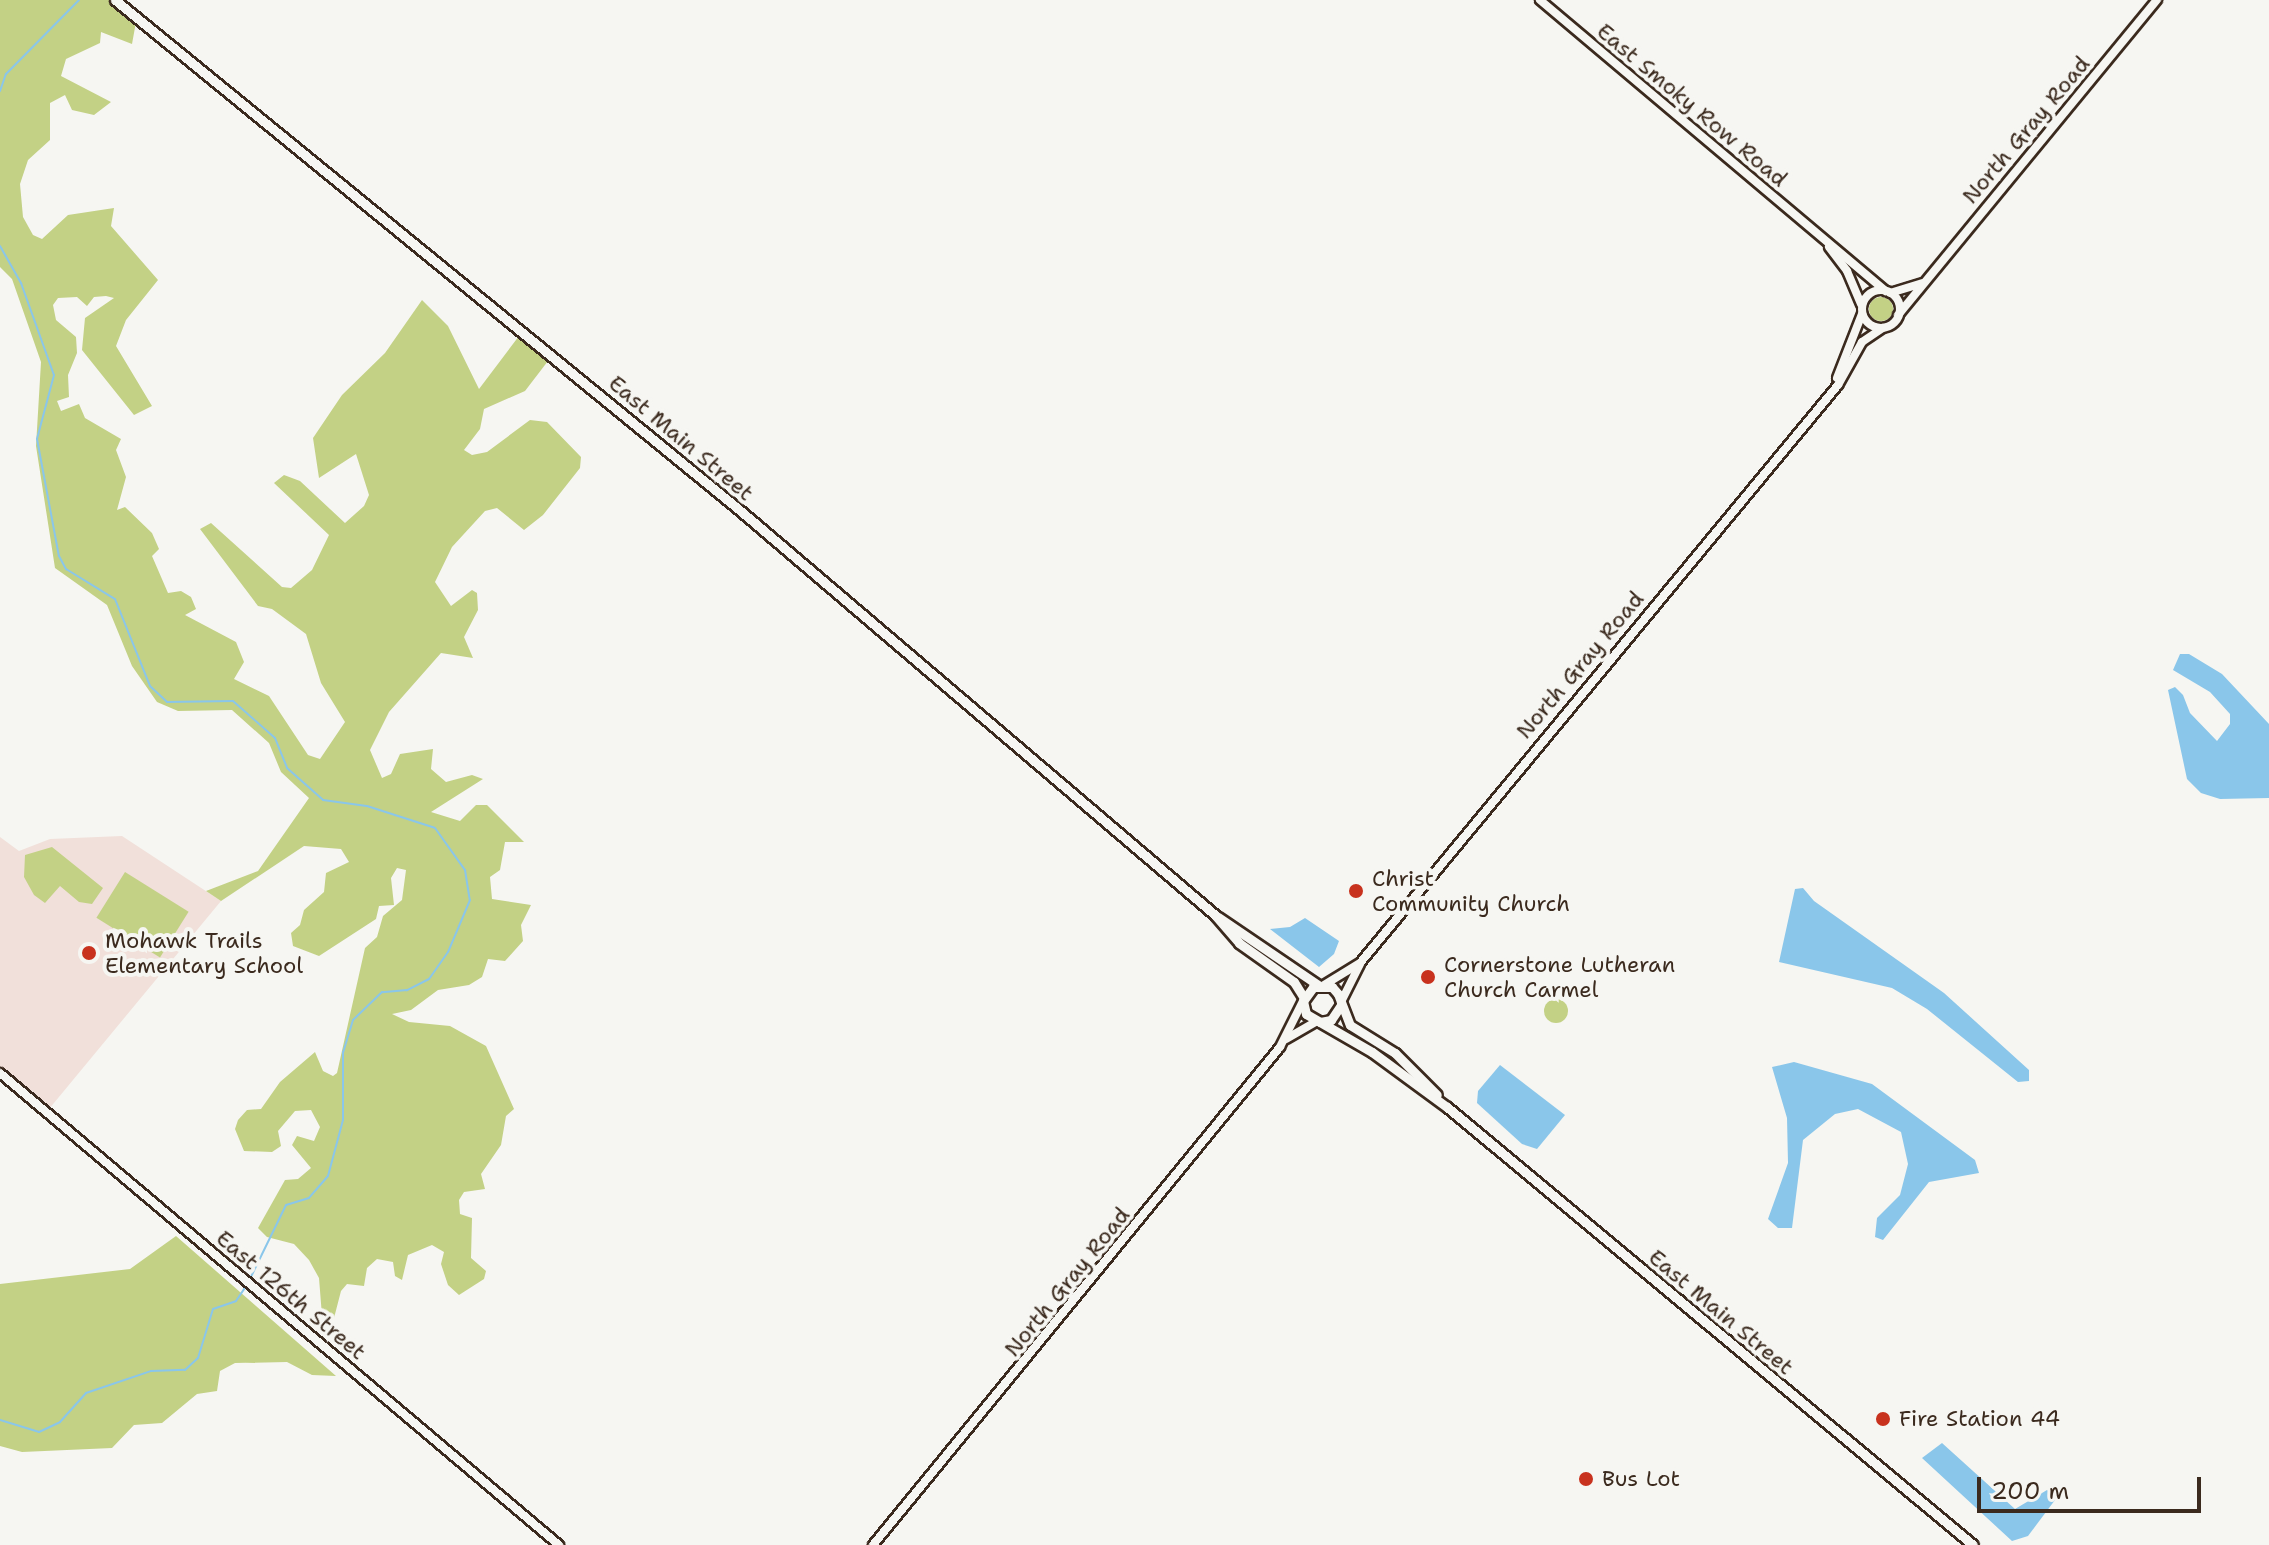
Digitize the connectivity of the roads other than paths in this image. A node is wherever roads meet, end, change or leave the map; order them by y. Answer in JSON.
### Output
{"nodes":[{"id":1,"x":115,"y":0,"type":"edge"},
{"id":2,"x":1540,"y":0,"type":"edge"},
{"id":3,"x":2157,"y":0,"type":"edge"},
{"id":4,"x":1821,"y":237,"type":"junction"},
{"id":5,"x":1922,"y":283,"type":"junction"},
{"id":6,"x":1888,"y":292,"type":"junction"},
{"id":7,"x":1862,"y":311,"type":"junction"},
{"id":8,"x":1898,"y":315,"type":"junction"},
{"id":9,"x":1883,"y":328,"type":"junction"},
{"id":10,"x":1830,"y":393,"type":"junction"},
{"id":11,"x":1215,"y":915,"type":"junction"},
{"id":12,"x":1360,"y":963,"type":"junction"},
{"id":13,"x":1321,"y":985,"type":"junction"},
{"id":14,"x":1304,"y":1000,"type":"junction"},
{"id":15,"x":1341,"y":1004,"type":"junction"},
{"id":16,"x":1318,"y":1022,"type":"junction"},
{"id":17,"x":1286,"y":1039,"type":"junction"},
{"id":18,"x":0,"y":1073,"type":"edge"},
{"id":19,"x":1447,"y":1107,"type":"junction"},
{"id":20,"x":559,"y":1545,"type":"edge"},
{"id":21,"x":873,"y":1545,"type":"edge"},
{"id":22,"x":1973,"y":1545,"type":"edge"}],
"edges":[{"from":1,"to":11,"type":"main road","name":"East Main Street"},
{"from":2,"to":4,"type":"street","name":"East Smoky Row Road"},
{"from":3,"to":5,"type":"street","name":"North Gray Road"},
{"from":4,"to":6,"type":"street"},
{"from":4,"to":7,"type":"street"},
{"from":5,"to":6,"type":"street"},
{"from":5,"to":8,"type":"street","name":"North Gray Road"},
{"from":6,"to":7,"type":"street"},
{"from":6,"to":8,"type":"street"},
{"from":7,"to":9,"type":"street"},
{"from":7,"to":10,"type":"street","name":"North Gray Road"},
{"from":8,"to":9,"type":"street"},
{"from":9,"to":10,"type":"street","name":"North Gray Road"},
{"from":10,"to":12,"type":"street","name":"North Gray Road"},
{"from":11,"to":13,"type":"main road","name":"East Main Street"},
{"from":11,"to":14,"type":"main road","name":"East Main Street"},
{"from":12,"to":13,"type":"street","name":"North Gray Road"},
{"from":12,"to":15,"type":"street","name":"North Gray Road"},
{"from":13,"to":14,"type":"main road"},
{"from":13,"to":15,"type":"main road"},
{"from":14,"to":16,"type":"main road"},
{"from":14,"to":17,"type":"street","name":"North Gray Road"},
{"from":15,"to":16,"type":"main road"},
{"from":15,"to":19,"type":"main road","name":"East Main Street"},
{"from":16,"to":17,"type":"street","name":"North Gray Road"},
{"from":16,"to":19,"type":"main road","name":"East Main Street"},
{"from":17,"to":21,"type":"street","name":"North Gray Road"},
{"from":18,"to":20,"type":"street","name":"East 126th Street"},
{"from":19,"to":22,"type":"main road","name":"East Main Street"}]}
